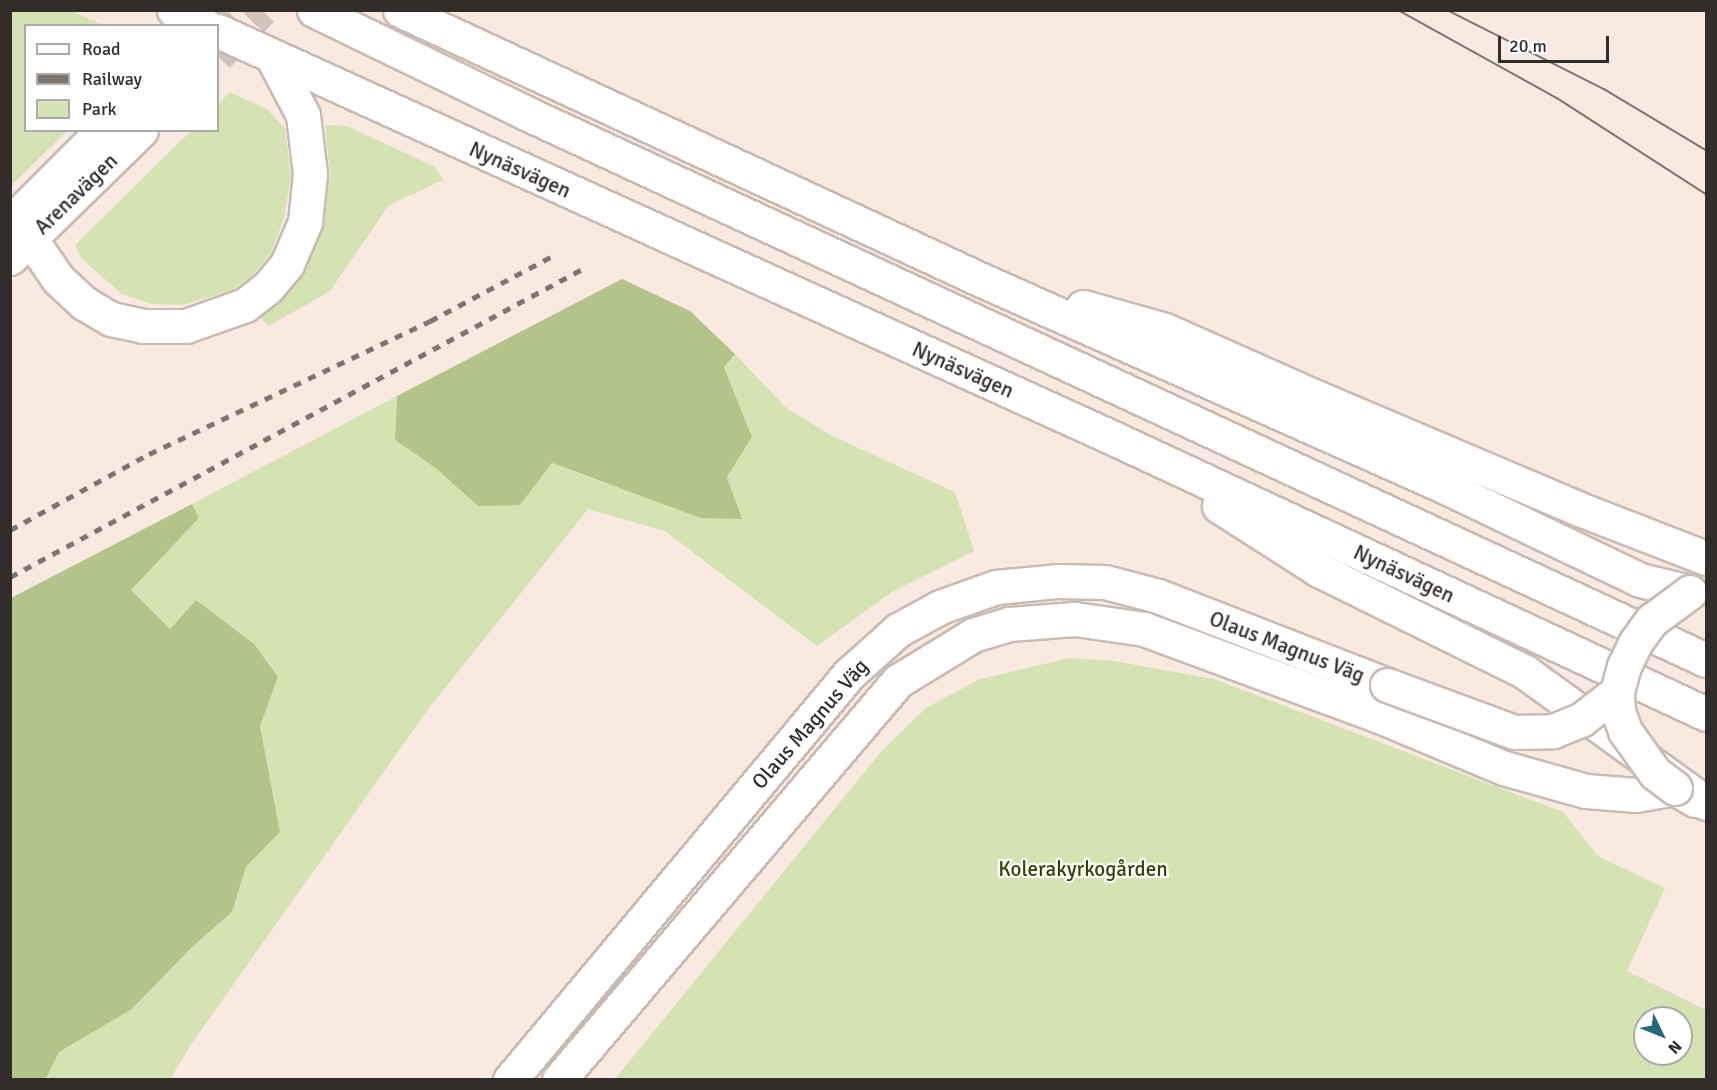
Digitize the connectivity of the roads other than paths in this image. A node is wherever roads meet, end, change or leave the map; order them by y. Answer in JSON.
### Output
{"nodes":[{"id":1,"x":174,"y":10,"type":"edge"},
{"id":2,"x":314,"y":10,"type":"edge"},
{"id":3,"x":400,"y":10,"type":"edge"},
{"id":4,"x":202,"y":24,"type":"edge"},
{"id":5,"x":219,"y":31,"type":"edge"},
{"id":6,"x":273,"y":58,"type":"junction"},
{"id":7,"x":101,"y":132,"type":"edge"},
{"id":8,"x":139,"y":132,"type":"edge"},
{"id":9,"x":17,"y":240,"type":"edge"},
{"id":10,"x":977,"y":278,"type":"junction"},
{"id":11,"x":1111,"y":437,"type":"junction"},
{"id":12,"x":1707,"y":558,"type":"edge"},
{"id":13,"x":1698,"y":591,"type":"edge"},
{"id":14,"x":1707,"y":660,"type":"edge"},
{"id":15,"x":1617,"y":692,"type":"junction"},
{"id":16,"x":1382,"y":700,"type":"junction"},
{"id":17,"x":1707,"y":714,"type":"edge"},
{"id":18,"x":1675,"y":788,"type":"junction"},
{"id":19,"x":1707,"y":803,"type":"edge"},
{"id":20,"x":510,"y":1080,"type":"edge"},
{"id":21,"x":559,"y":1080,"type":"edge"}],
"edges":[{"from":1,"to":4,"type":"main road"},
{"from":2,"to":14,"type":"main road"},
{"from":3,"to":10,"type":"main road"},
{"from":5,"to":6,"type":"main road","name":"Nynäsvägen"},
{"from":6,"to":9,"type":"main road"},
{"from":6,"to":11,"type":"main road","name":"Nynäsvägen"},
{"from":7,"to":9,"type":"main road","name":"Arenavägen"},
{"from":8,"to":9,"type":"main road","name":"Arenavägen"},
{"from":10,"to":12,"type":"main road"},
{"from":10,"to":13,"type":"main road"},
{"from":11,"to":17,"type":"main road","name":"Nynäsvägen"},
{"from":11,"to":19,"type":"main road"},
{"from":13,"to":15,"type":"main road","bridge":true},
{"from":15,"to":16,"type":"main road","name":"Olaus Magnus Väg","bridge":true},
{"from":15,"to":18,"type":"main road","bridge":true},
{"from":16,"to":18,"type":"main road","name":"Olaus Magnus Väg"},
{"from":16,"to":20,"type":"main road","name":"Olaus Magnus Väg"},
{"from":16,"to":21,"type":"main road","name":"Olaus Magnus Väg"},
{"from":18,"to":19,"type":"main road"}]}
